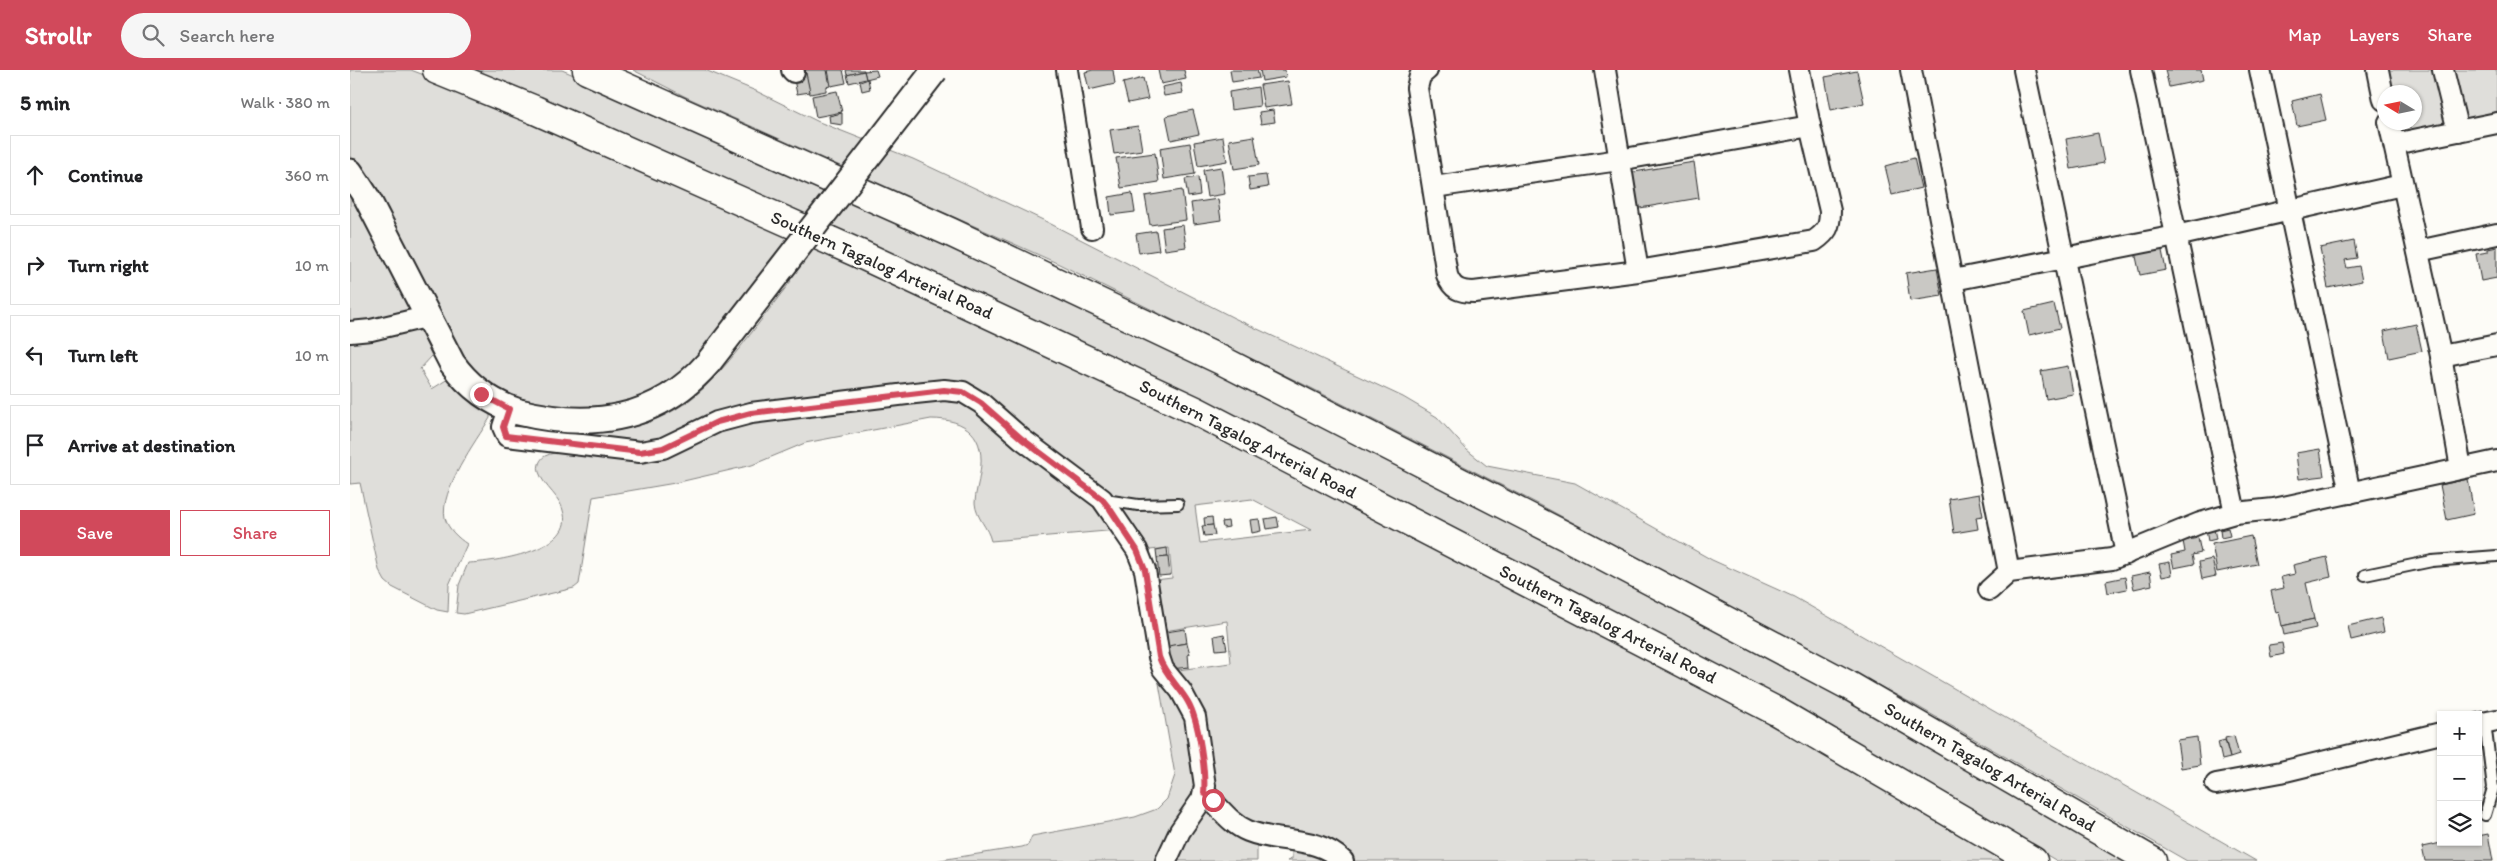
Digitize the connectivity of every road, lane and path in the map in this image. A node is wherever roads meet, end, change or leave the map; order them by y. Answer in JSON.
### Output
{"nodes":[{"id":1,"x":437,"y":70,"type":"edge"},
{"id":2,"x":587,"y":70,"type":"edge"},
{"id":3,"x":613,"y":70,"type":"edge"},
{"id":4,"x":935,"y":70,"type":"edge"},
{"id":5,"x":1067,"y":70,"type":"edge"},
{"id":6,"x":1427,"y":70,"type":"edge"},
{"id":7,"x":1604,"y":70,"type":"edge"},
{"id":8,"x":1799,"y":70,"type":"edge"},
{"id":9,"x":1910,"y":70,"type":"edge"},
{"id":10,"x":2024,"y":70,"type":"edge"},
{"id":11,"x":2141,"y":70,"type":"edge"},
{"id":12,"x":2260,"y":70,"type":"edge"},
{"id":13,"x":2378,"y":70,"type":"edge"},
{"id":14,"x":2443,"y":70,"type":"edge"},
{"id":15,"x":2381,"y":85,"type":"edge"},
{"id":16,"x":684,"y":114,"type":"junction"},
{"id":17,"x":2497,"y":123,"type":"edge"},
{"id":18,"x":1810,"y":126,"type":"junction"},
{"id":19,"x":2391,"y":130,"type":"edge"},
{"id":20,"x":2458,"y":131,"type":"junction"},
{"id":21,"x":2394,"y":144,"type":"junction"},
{"id":22,"x":1619,"y":160,"type":"junction"},
{"id":23,"x":350,"y":172,"type":"edge"},
{"id":24,"x":2402,"y":185,"type":"junction"},
{"id":25,"x":1434,"y":187,"type":"junction"},
{"id":26,"x":2290,"y":210,"type":"junction"},
{"id":27,"x":1092,"y":228,"type":"dead end"},
{"id":28,"x":2497,"y":234,"type":"edge"},
{"id":29,"x":2176,"y":236,"type":"junction"},
{"id":30,"x":2418,"y":250,"type":"junction"},
{"id":31,"x":2064,"y":259,"type":"junction"},
{"id":32,"x":1638,"y":271,"type":"junction"},
{"id":33,"x":1953,"y":280,"type":"junction"},
{"id":34,"x":426,"y":317,"type":"junction"},
{"id":35,"x":350,"y":332,"type":"edge"},
{"id":36,"x":2497,"y":346,"type":"edge"},
{"id":37,"x":2441,"y":356,"type":"junction"},
{"id":38,"x":514,"y":410,"type":"junction"},
{"id":39,"x":2497,"y":461,"type":"edge"},
{"id":40,"x":2461,"y":468,"type":"junction"},
{"id":41,"x":2350,"y":492,"type":"junction"},
{"id":42,"x":1102,"y":499,"type":"junction"},
{"id":43,"x":1178,"y":504,"type":"dead end"},
{"id":44,"x":2235,"y":512,"type":"junction"},
{"id":45,"x":2126,"y":554,"type":"junction"},
{"id":46,"x":2497,"y":556,"type":"edge"},
{"id":47,"x":2009,"y":572,"type":"junction"},
{"id":48,"x":2365,"y":575,"type":"dead end"},
{"id":49,"x":1989,"y":590,"type":"dead end"},
{"id":50,"x":2487,"y":722,"type":"edge"},
{"id":51,"x":2437,"y":734,"type":"edge"},
{"id":52,"x":2216,"y":784,"type":"dead end"},
{"id":53,"x":1204,"y":793,"type":"junction"},
{"id":54,"x":2485,"y":815,"type":"dead end"},
{"id":55,"x":1166,"y":861,"type":"edge"},
{"id":56,"x":1343,"y":861,"type":"edge"},
{"id":57,"x":2033,"y":861,"type":"edge"},
{"id":58,"x":2152,"y":861,"type":"edge"}],
"edges":[{"from":1,"to":57,"type":"highway","name":"Southern Tagalog Arterial Road"},
{"from":2,"to":16,"type":"highway","name":"Southern Tagalog Arterial Road"},
{"from":3,"to":16,"type":"highway"},
{"from":4,"to":38,"type":"street","bridge":true},
{"from":5,"to":27,"type":"street"},
{"from":6,"to":25,"type":"street"},
{"from":7,"to":22,"type":"street"},
{"from":8,"to":18,"type":"street"},
{"from":9,"to":33,"type":"street"},
{"from":10,"to":31,"type":"street"},
{"from":11,"to":29,"type":"street"},
{"from":12,"to":26,"type":"street"},
{"from":13,"to":15,"type":"street"},
{"from":14,"to":20,"type":"street"},
{"from":16,"to":58,"type":"highway","name":"Southern Tagalog Arterial Road"},
{"from":17,"to":20,"type":"street"},
{"from":18,"to":22,"type":"street"},
{"from":18,"to":32,"type":"street"},
{"from":19,"to":21,"type":"street"},
{"from":20,"to":21,"type":"street"},
{"from":21,"to":24,"type":"street"},
{"from":22,"to":25,"type":"street"},
{"from":22,"to":32,"type":"street"},
{"from":23,"to":34,"type":"street"},
{"from":24,"to":26,"type":"street"},
{"from":24,"to":30,"type":"street"},
{"from":25,"to":32,"type":"street"},
{"from":26,"to":29,"type":"street"},
{"from":26,"to":41,"type":"street"},
{"from":28,"to":30,"type":"street"},
{"from":29,"to":31,"type":"street"},
{"from":29,"to":44,"type":"street"},
{"from":30,"to":37,"type":"street"},
{"from":31,"to":33,"type":"street"},
{"from":31,"to":45,"type":"street"},
{"from":33,"to":47,"type":"street"},
{"from":34,"to":35,"type":"street"},
{"from":34,"to":38,"type":"street"},
{"from":36,"to":37,"type":"street"},
{"from":37,"to":40,"type":"street"},
{"from":38,"to":42,"type":"street"},
{"from":39,"to":40,"type":"street"},
{"from":40,"to":41,"type":"street"},
{"from":41,"to":44,"type":"street"},
{"from":42,"to":43,"type":"lane"},
{"from":42,"to":53,"type":"street"},
{"from":44,"to":45,"type":"street"},
{"from":45,"to":47,"type":"street"},
{"from":46,"to":48,"type":"lane"},
{"from":47,"to":49,"type":"street"},
{"from":50,"to":54,"type":"lane"},
{"from":51,"to":52,"type":"street"},
{"from":53,"to":55,"type":"street"},
{"from":53,"to":56,"type":"street"}]}
